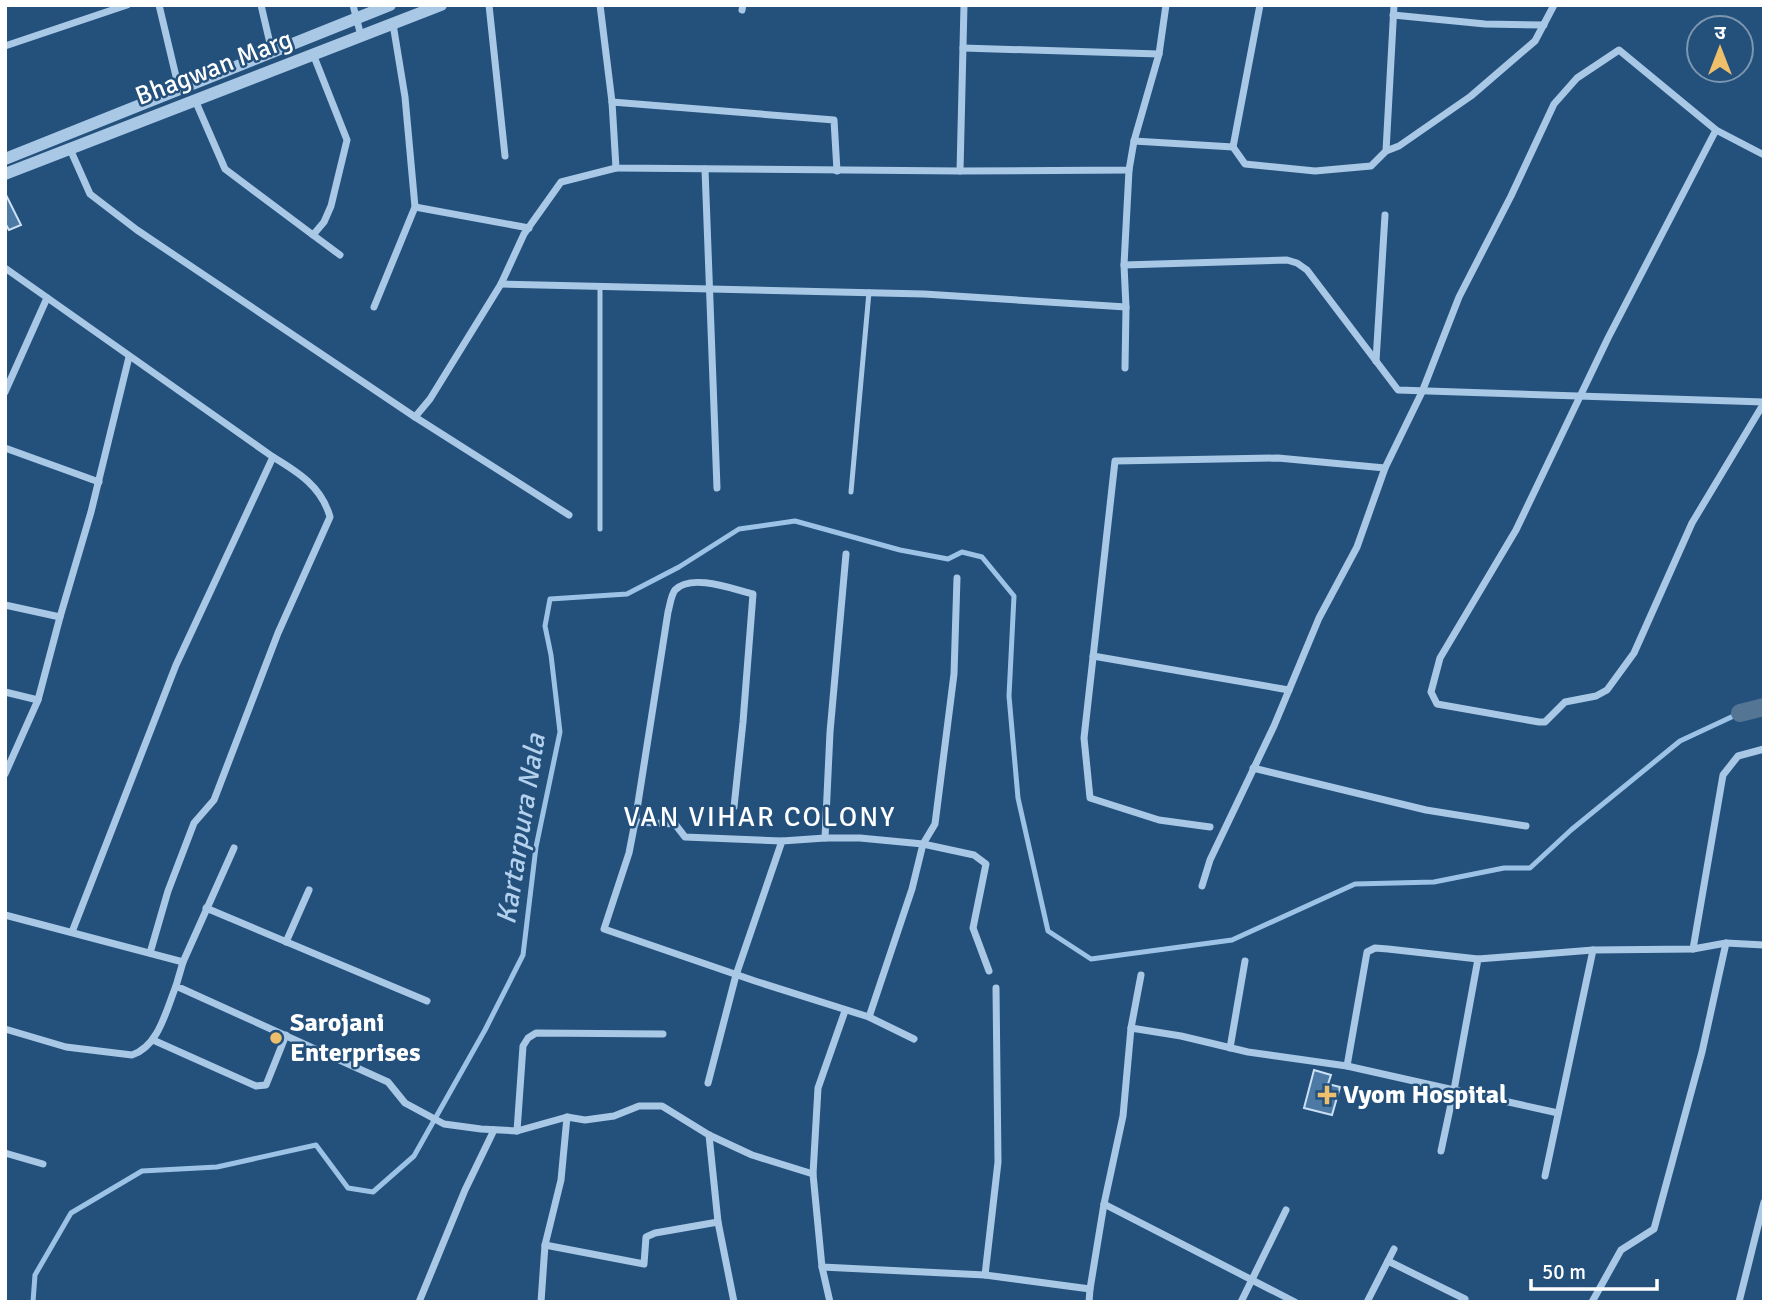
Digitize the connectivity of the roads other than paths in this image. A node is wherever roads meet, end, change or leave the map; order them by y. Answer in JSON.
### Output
{"nodes":[{"id":1,"x":127,"y":5,"type":"edge"},
{"id":2,"x":159,"y":5,"type":"edge"},
{"id":3,"x":261,"y":5,"type":"edge"},
{"id":4,"x":353,"y":5,"type":"edge"},
{"id":5,"x":390,"y":5,"type":"edge"},
{"id":6,"x":441,"y":5,"type":"edge"},
{"id":7,"x":489,"y":5,"type":"edge"},
{"id":8,"x":600,"y":5,"type":"edge"},
{"id":9,"x":964,"y":5,"type":"edge"},
{"id":10,"x":1166,"y":5,"type":"edge"},
{"id":11,"x":1260,"y":5,"type":"edge"},
{"id":12,"x":1394,"y":5,"type":"edge"},
{"id":13,"x":1554,"y":5,"type":"edge"},
{"id":14,"x":1393,"y":15,"type":"junction"},
{"id":15,"x":356,"y":19,"type":"junction"},
{"id":16,"x":393,"y":24,"type":"junction"},
{"id":17,"x":1544,"y":25,"type":"junction"},
{"id":18,"x":361,"y":36,"type":"junction"},
{"id":19,"x":5,"y":46,"type":"edge"},
{"id":20,"x":963,"y":48,"type":"junction"},
{"id":21,"x":272,"y":52,"type":"junction"},
{"id":22,"x":313,"y":54,"type":"junction"},
{"id":23,"x":1159,"y":54,"type":"junction"},
{"id":24,"x":179,"y":89,"type":"junction"},
{"id":25,"x":195,"y":100,"type":"junction"},
{"id":26,"x":612,"y":102,"type":"junction"},
{"id":27,"x":1716,"y":130,"type":"junction"},
{"id":28,"x":1134,"y":141,"type":"junction"},
{"id":29,"x":1233,"y":147,"type":"junction"},
{"id":30,"x":69,"y":149,"type":"junction"},
{"id":31,"x":1386,"y":151,"type":"junction"},
{"id":32,"x":1764,"y":155,"type":"edge"},
{"id":33,"x":505,"y":156,"type":"dead end"},
{"id":34,"x":5,"y":159,"type":"edge"},
{"id":35,"x":616,"y":168,"type":"junction"},
{"id":36,"x":705,"y":170,"type":"junction"},
{"id":37,"x":1129,"y":170,"type":"junction"},
{"id":38,"x":837,"y":171,"type":"junction"},
{"id":39,"x":960,"y":171,"type":"junction"},
{"id":40,"x":5,"y":174,"type":"edge"},
{"id":41,"x":415,"y":207,"type":"junction"},
{"id":42,"x":1385,"y":215,"type":"dead end"},
{"id":43,"x":529,"y":228,"type":"junction"},
{"id":44,"x":313,"y":235,"type":"junction"},
{"id":45,"x":340,"y":255,"type":"dead end"},
{"id":46,"x":1124,"y":265,"type":"junction"},
{"id":47,"x":5,"y":268,"type":"edge"},
{"id":48,"x":502,"y":284,"type":"junction"},
{"id":49,"x":600,"y":286,"type":"junction"},
{"id":50,"x":710,"y":288,"type":"junction"},
{"id":51,"x":869,"y":292,"type":"junction"},
{"id":52,"x":47,"y":298,"type":"junction"},
{"id":53,"x":374,"y":307,"type":"dead end"},
{"id":54,"x":1126,"y":307,"type":"junction"},
{"id":55,"x":129,"y":357,"type":"junction"},
{"id":56,"x":1376,"y":362,"type":"junction"},
{"id":57,"x":1125,"y":368,"type":"dead end"},
{"id":58,"x":5,"y":392,"type":"edge"},
{"id":59,"x":1422,"y":392,"type":"junction"},
{"id":60,"x":1582,"y":396,"type":"junction"},
{"id":61,"x":1764,"y":403,"type":"edge"},
{"id":62,"x":415,"y":417,"type":"junction"},
{"id":63,"x":5,"y":448,"type":"edge"},
{"id":64,"x":273,"y":457,"type":"junction"},
{"id":65,"x":1385,"y":468,"type":"junction"},
{"id":66,"x":99,"y":482,"type":"junction"},
{"id":67,"x":717,"y":488,"type":"dead end"},
{"id":68,"x":851,"y":492,"type":"dead end"},
{"id":69,"x":569,"y":515,"type":"dead end"},
{"id":70,"x":600,"y":529,"type":"dead end"},
{"id":71,"x":846,"y":554,"type":"dead end"},
{"id":72,"x":957,"y":578,"type":"dead end"},
{"id":73,"x":5,"y":604,"type":"edge"},
{"id":74,"x":60,"y":617,"type":"junction"},
{"id":75,"x":1093,"y":656,"type":"junction"},
{"id":76,"x":1289,"y":690,"type":"junction"},
{"id":77,"x":5,"y":692,"type":"edge"},
{"id":78,"x":38,"y":700,"type":"junction"},
{"id":79,"x":1764,"y":749,"type":"edge"},
{"id":80,"x":1253,"y":768,"type":"junction"},
{"id":81,"x":5,"y":774,"type":"edge"},
{"id":82,"x":734,"y":807,"type":"dead end"},
{"id":83,"x":635,"y":822,"type":"junction"},
{"id":84,"x":1526,"y":826,"type":"dead end"},
{"id":85,"x":1210,"y":827,"type":"dead end"},
{"id":86,"x":825,"y":838,"type":"junction"},
{"id":87,"x":782,"y":841,"type":"junction"},
{"id":88,"x":923,"y":844,"type":"junction"},
{"id":89,"x":234,"y":848,"type":"dead end"},
{"id":90,"x":1202,"y":886,"type":"dead end"},
{"id":91,"x":309,"y":890,"type":"dead end"},
{"id":92,"x":206,"y":908,"type":"junction"},
{"id":93,"x":5,"y":915,"type":"edge"},
{"id":94,"x":72,"y":932,"type":"junction"},
{"id":95,"x":286,"y":942,"type":"junction"},
{"id":96,"x":1726,"y":943,"type":"junction"},
{"id":97,"x":1763,"y":944,"type":"edge"},
{"id":98,"x":1693,"y":949,"type":"junction"},
{"id":99,"x":1593,"y":950,"type":"junction"},
{"id":100,"x":150,"y":953,"type":"junction"},
{"id":101,"x":1478,"y":959,"type":"junction"},
{"id":102,"x":1245,"y":961,"type":"dead end"},
{"id":103,"x":183,"y":962,"type":"junction"},
{"id":104,"x":989,"y":971,"type":"dead end"},
{"id":105,"x":736,"y":975,"type":"junction"},
{"id":106,"x":1141,"y":975,"type":"dead end"},
{"id":107,"x":176,"y":986,"type":"junction"},
{"id":108,"x":996,"y":988,"type":"dead end"},
{"id":109,"x":427,"y":1001,"type":"dead end"},
{"id":110,"x":845,"y":1011,"type":"junction"},
{"id":111,"x":869,"y":1017,"type":"junction"},
{"id":112,"x":1131,"y":1027,"type":"junction"},
{"id":113,"x":5,"y":1028,"type":"edge"},
{"id":114,"x":663,"y":1034,"type":"dead end"},
{"id":115,"x":286,"y":1035,"type":"junction"},
{"id":116,"x":914,"y":1039,"type":"dead end"},
{"id":117,"x":153,"y":1040,"type":"junction"},
{"id":118,"x":1230,"y":1048,"type":"junction"},
{"id":119,"x":1347,"y":1066,"type":"junction"},
{"id":120,"x":708,"y":1083,"type":"dead end"},
{"id":121,"x":1454,"y":1090,"type":"junction"},
{"id":122,"x":1558,"y":1113,"type":"junction"},
{"id":123,"x":567,"y":1117,"type":"junction"},
{"id":124,"x":494,"y":1130,"type":"junction"},
{"id":125,"x":517,"y":1131,"type":"junction"},
{"id":126,"x":709,"y":1135,"type":"junction"},
{"id":127,"x":1441,"y":1151,"type":"dead end"},
{"id":128,"x":5,"y":1153,"type":"edge"},
{"id":129,"x":43,"y":1164,"type":"dead end"},
{"id":130,"x":813,"y":1174,"type":"junction"},
{"id":131,"x":1545,"y":1176,"type":"dead end"},
{"id":132,"x":1764,"y":1202,"type":"edge"},
{"id":133,"x":1104,"y":1204,"type":"junction"},
{"id":134,"x":1286,"y":1210,"type":"dead end"},
{"id":135,"x":718,"y":1222,"type":"junction"},
{"id":136,"x":545,"y":1245,"type":"junction"},
{"id":137,"x":1394,"y":1249,"type":"dead end"},
{"id":138,"x":1388,"y":1261,"type":"junction"},
{"id":139,"x":822,"y":1267,"type":"junction"},
{"id":140,"x":985,"y":1275,"type":"junction"},
{"id":141,"x":1253,"y":1279,"type":"junction"},
{"id":142,"x":1090,"y":1289,"type":"junction"},
{"id":143,"x":1465,"y":1299,"type":"dead end"},
{"id":144,"x":419,"y":1302,"type":"edge"},
{"id":145,"x":541,"y":1302,"type":"edge"},
{"id":146,"x":733,"y":1302,"type":"edge"},
{"id":147,"x":830,"y":1302,"type":"edge"},
{"id":148,"x":1089,"y":1302,"type":"edge"},
{"id":149,"x":1241,"y":1302,"type":"edge"},
{"id":150,"x":1295,"y":1302,"type":"edge"},
{"id":151,"x":1367,"y":1302,"type":"edge"},
{"id":152,"x":1592,"y":1302,"type":"edge"},
{"id":153,"x":1739,"y":1302,"type":"edge"}],
"edges":[{"from":1,"to":19,"type":"street"},
{"from":2,"to":24,"type":"street"},
{"from":3,"to":21,"type":"street"},
{"from":4,"to":15,"type":"street"},
{"from":5,"to":15,"type":"street","name":"Bhagwan Marg"},
{"from":6,"to":16,"type":"street","name":"Bhagwan Marg"},
{"from":7,"to":33,"type":"street"},
{"from":8,"to":26,"type":"street"},
{"from":9,"to":20,"type":"street"},
{"from":10,"to":23,"type":"street"},
{"from":11,"to":29,"type":"street"},
{"from":12,"to":14,"type":"street"},
{"from":13,"to":17,"type":"street"},
{"from":14,"to":17,"type":"street"},
{"from":14,"to":31,"type":"street"},
{"from":15,"to":18,"type":"street"},
{"from":15,"to":21,"type":"street","name":"Bhagwan Marg"},
{"from":16,"to":18,"type":"street","name":"Bhagwan Marg"},
{"from":16,"to":41,"type":"street"},
{"from":17,"to":31,"type":"street"},
{"from":18,"to":22,"type":"street","name":"Bhagwan Marg"},
{"from":20,"to":23,"type":"street"},
{"from":20,"to":39,"type":"street"},
{"from":21,"to":24,"type":"street","name":"Bhagwan Marg"},
{"from":22,"to":25,"type":"street","name":"Bhagwan Marg"},
{"from":22,"to":44,"type":"street"},
{"from":23,"to":28,"type":"street"},
{"from":24,"to":34,"type":"street","name":"Bhagwan Marg"},
{"from":25,"to":30,"type":"street","name":"Bhagwan Marg"},
{"from":25,"to":44,"type":"street"},
{"from":26,"to":35,"type":"street"},
{"from":26,"to":38,"type":"street"},
{"from":27,"to":32,"type":"street"},
{"from":27,"to":59,"type":"street"},
{"from":27,"to":60,"type":"street"},
{"from":28,"to":29,"type":"street"},
{"from":28,"to":37,"type":"street"},
{"from":29,"to":31,"type":"street"},
{"from":30,"to":40,"type":"street","name":"Bhagwan Marg"},
{"from":30,"to":62,"type":"street"},
{"from":35,"to":36,"type":"street"},
{"from":35,"to":43,"type":"street"},
{"from":36,"to":38,"type":"street"},
{"from":36,"to":50,"type":"street"},
{"from":37,"to":39,"type":"street"},
{"from":37,"to":46,"type":"street"},
{"from":38,"to":39,"type":"street"},
{"from":41,"to":43,"type":"street"},
{"from":41,"to":53,"type":"street"},
{"from":42,"to":56,"type":"street"},
{"from":43,"to":48,"type":"street"},
{"from":44,"to":45,"type":"street"},
{"from":46,"to":54,"type":"street"},
{"from":46,"to":56,"type":"street"},
{"from":47,"to":52,"type":"street"},
{"from":48,"to":49,"type":"street"},
{"from":48,"to":62,"type":"street"},
{"from":49,"to":50,"type":"street"},
{"from":49,"to":70,"type":"lane"},
{"from":50,"to":51,"type":"street"},
{"from":50,"to":67,"type":"street"},
{"from":51,"to":54,"type":"street"},
{"from":51,"to":68,"type":"lane"},
{"from":52,"to":55,"type":"street"},
{"from":52,"to":58,"type":"street"},
{"from":54,"to":57,"type":"street"},
{"from":55,"to":64,"type":"street"},
{"from":55,"to":66,"type":"street"},
{"from":56,"to":59,"type":"street"},
{"from":59,"to":60,"type":"street"},
{"from":59,"to":65,"type":"street"},
{"from":60,"to":61,"type":"street"},
{"from":60,"to":61,"type":"street"},
{"from":62,"to":69,"type":"street"},
{"from":63,"to":66,"type":"street"},
{"from":64,"to":94,"type":"street"},
{"from":64,"to":100,"type":"street"},
{"from":65,"to":75,"type":"street"},
{"from":65,"to":76,"type":"street"},
{"from":66,"to":74,"type":"street"},
{"from":71,"to":86,"type":"street"},
{"from":72,"to":88,"type":"street"},
{"from":73,"to":74,"type":"street"},
{"from":74,"to":78,"type":"street"},
{"from":75,"to":76,"type":"street"},
{"from":75,"to":85,"type":"street"},
{"from":76,"to":80,"type":"street"},
{"from":77,"to":78,"type":"street"},
{"from":78,"to":81,"type":"street"},
{"from":79,"to":98,"type":"street"},
{"from":80,"to":84,"type":"street"},
{"from":80,"to":90,"type":"street"},
{"from":82,"to":83,"type":"street"},
{"from":83,"to":87,"type":"street"},
{"from":83,"to":105,"type":"street"},
{"from":86,"to":87,"type":"street"},
{"from":86,"to":88,"type":"street"},
{"from":87,"to":105,"type":"street"},
{"from":88,"to":104,"type":"street"},
{"from":88,"to":111,"type":"street"},
{"from":89,"to":92,"type":"street"},
{"from":91,"to":95,"type":"street"},
{"from":92,"to":95,"type":"street"},
{"from":92,"to":103,"type":"street"},
{"from":93,"to":94,"type":"street"},
{"from":94,"to":100,"type":"street"},
{"from":95,"to":109,"type":"street"},
{"from":96,"to":97,"type":"street"},
{"from":96,"to":98,"type":"street"},
{"from":96,"to":152,"type":"street"},
{"from":98,"to":99,"type":"street"},
{"from":99,"to":101,"type":"street"},
{"from":99,"to":122,"type":"street"},
{"from":100,"to":103,"type":"street"},
{"from":101,"to":119,"type":"street"},
{"from":101,"to":121,"type":"street"},
{"from":102,"to":118,"type":"street"},
{"from":103,"to":107,"type":"street"},
{"from":105,"to":110,"type":"street"},
{"from":105,"to":120,"type":"street"},
{"from":106,"to":112,"type":"street"},
{"from":107,"to":115,"type":"street"},
{"from":107,"to":117,"type":"street"},
{"from":108,"to":140,"type":"street"},
{"from":110,"to":111,"type":"street"},
{"from":110,"to":130,"type":"street"},
{"from":111,"to":116,"type":"street"},
{"from":112,"to":118,"type":"street"},
{"from":112,"to":133,"type":"street"},
{"from":113,"to":117,"type":"street"},
{"from":114,"to":125,"type":"street"},
{"from":115,"to":117,"type":"street"},
{"from":115,"to":124,"type":"street"},
{"from":118,"to":119,"type":"street"},
{"from":119,"to":121,"type":"street"},
{"from":121,"to":122,"type":"street"},
{"from":121,"to":127,"type":"street"},
{"from":122,"to":131,"type":"street"},
{"from":123,"to":125,"type":"street"},
{"from":123,"to":126,"type":"street"},
{"from":123,"to":136,"type":"street"},
{"from":124,"to":125,"type":"street"},
{"from":124,"to":144,"type":"street"},
{"from":126,"to":130,"type":"street"},
{"from":126,"to":135,"type":"street"},
{"from":128,"to":129,"type":"street"},
{"from":130,"to":139,"type":"street"},
{"from":132,"to":153,"type":"street"},
{"from":133,"to":141,"type":"street"},
{"from":133,"to":142,"type":"street"},
{"from":134,"to":141,"type":"street"},
{"from":135,"to":136,"type":"street"},
{"from":135,"to":146,"type":"street"},
{"from":136,"to":145,"type":"street"},
{"from":137,"to":138,"type":"street"},
{"from":138,"to":143,"type":"street"},
{"from":138,"to":151,"type":"street"},
{"from":139,"to":140,"type":"street"},
{"from":139,"to":147,"type":"street"},
{"from":140,"to":142,"type":"street"},
{"from":141,"to":149,"type":"street"},
{"from":141,"to":150,"type":"street"},
{"from":142,"to":148,"type":"street"}]}
